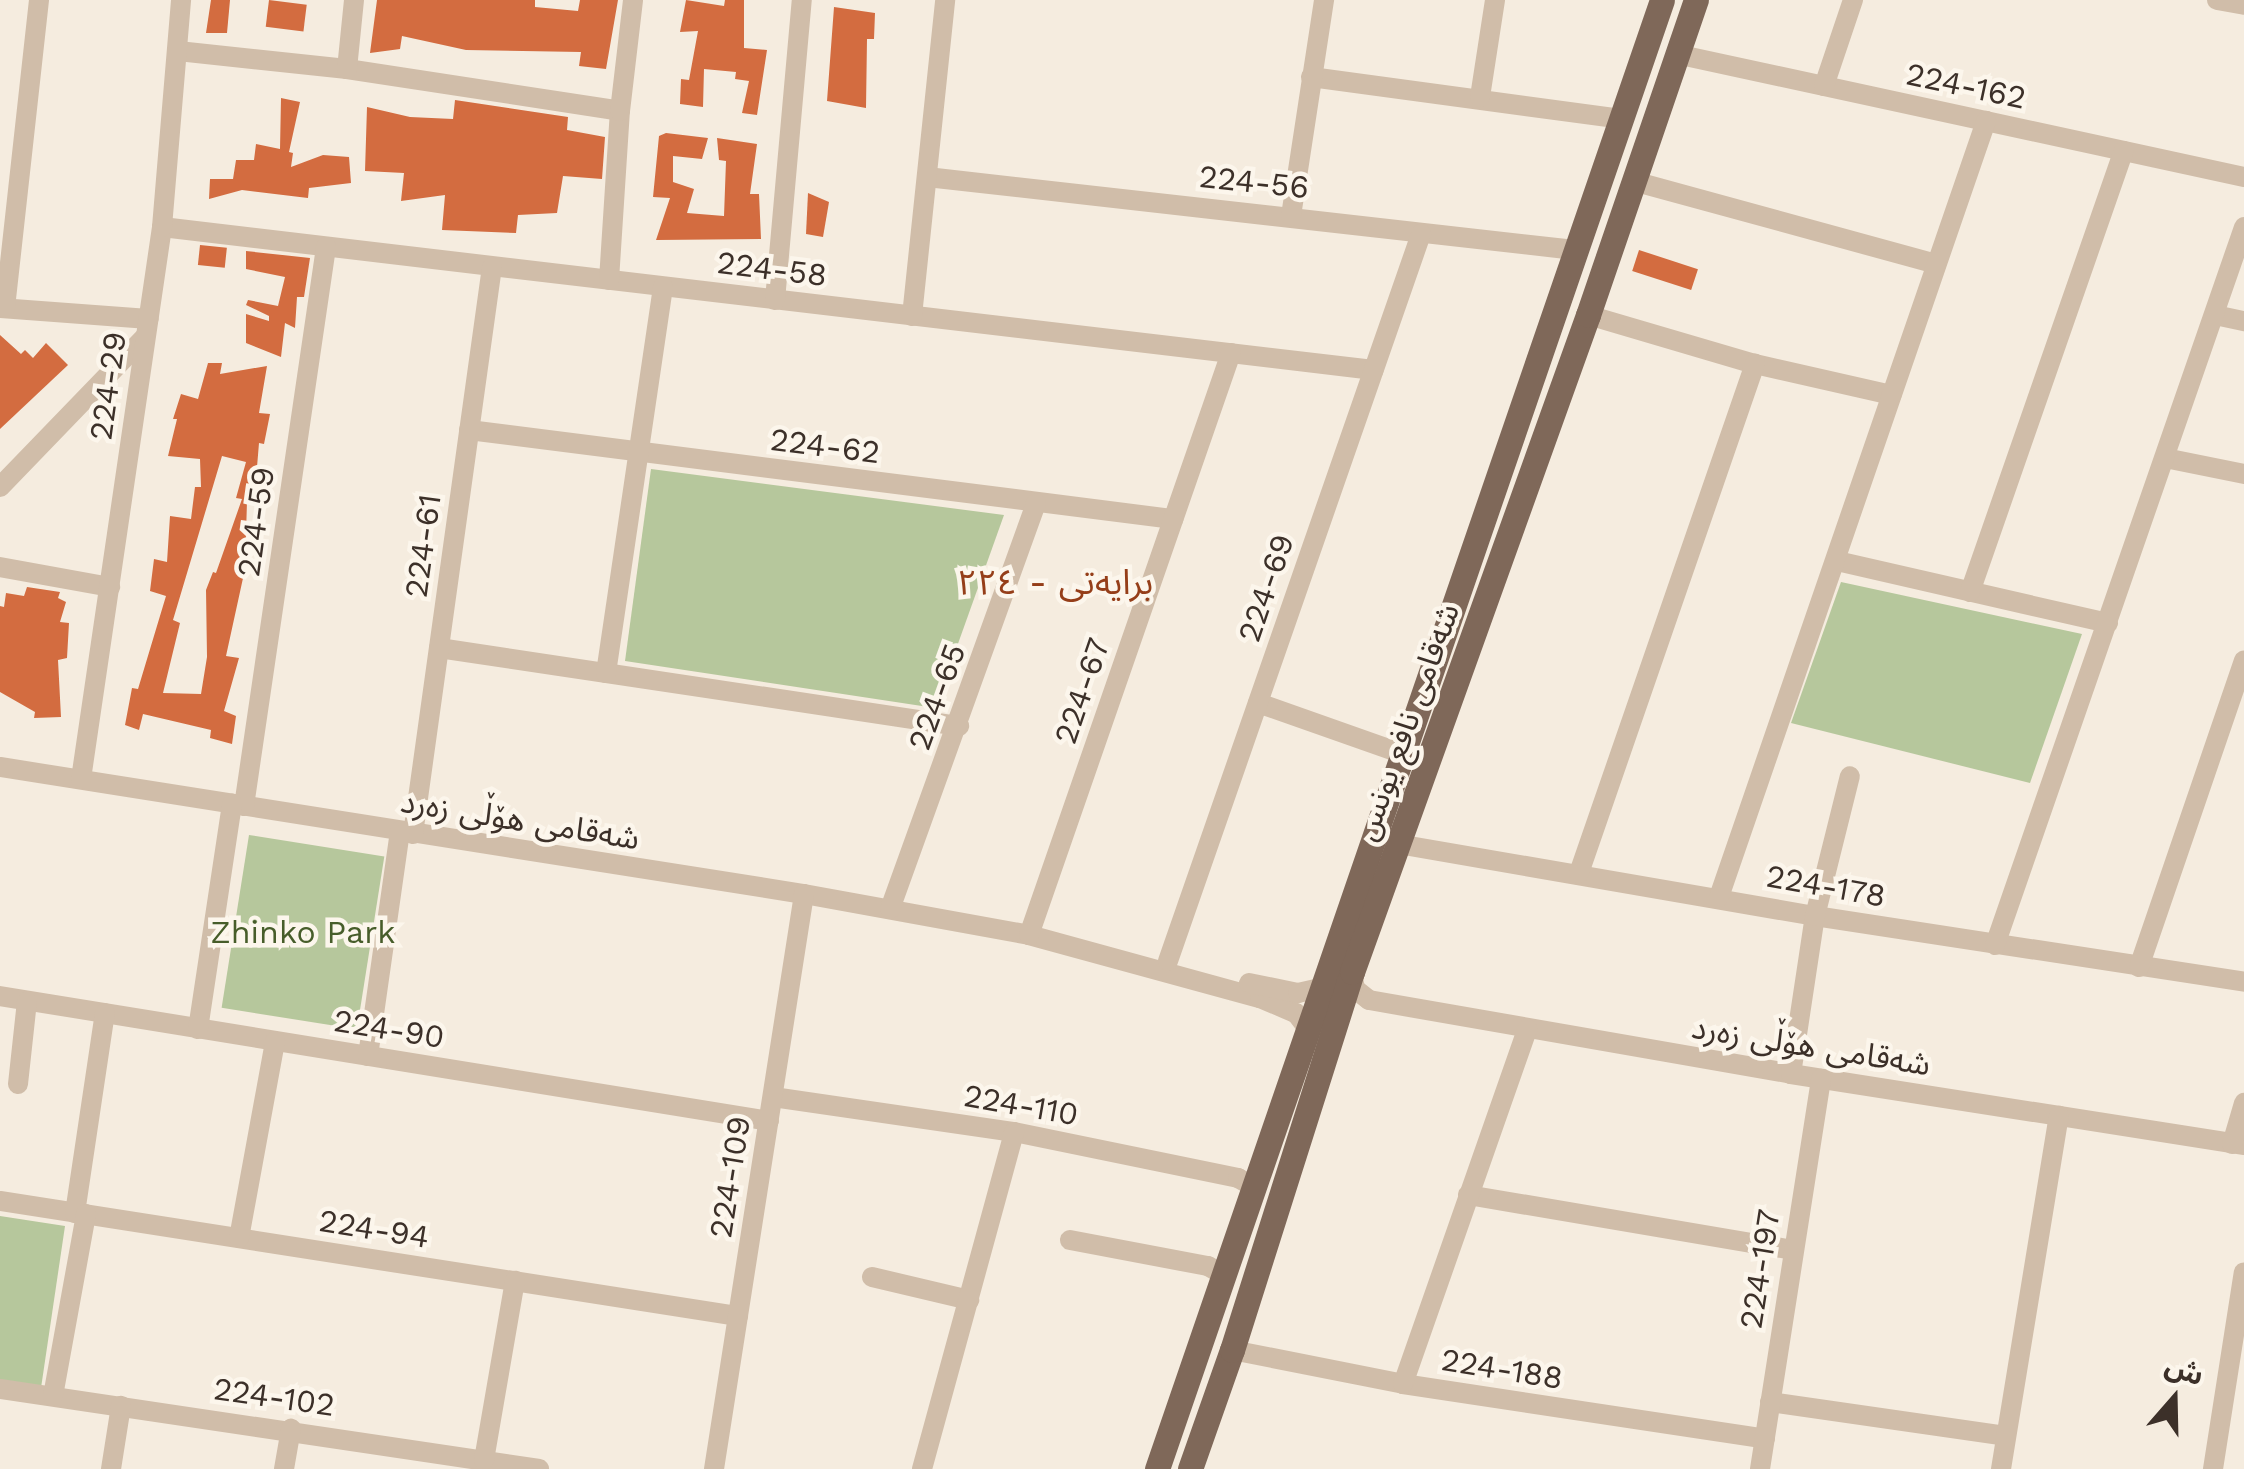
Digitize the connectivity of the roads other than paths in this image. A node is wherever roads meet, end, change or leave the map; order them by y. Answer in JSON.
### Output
{"nodes":[{"id":1,"x":39,"y":0,"type":"edge"},
{"id":2,"x":182,"y":0,"type":"edge"},
{"id":3,"x":354,"y":0,"type":"edge"},
{"id":4,"x":633,"y":0,"type":"edge"},
{"id":5,"x":802,"y":0,"type":"edge"},
{"id":6,"x":945,"y":0,"type":"edge"},
{"id":7,"x":1324,"y":0,"type":"edge"},
{"id":8,"x":1495,"y":0,"type":"edge"},
{"id":9,"x":1662,"y":0,"type":"edge"},
{"id":10,"x":1696,"y":0,"type":"edge"},
{"id":11,"x":1852,"y":0,"type":"edge"},
{"id":12,"x":2217,"y":0,"type":"edge"},
{"id":13,"x":2244,"y":5,"type":"edge"},
{"id":14,"x":178,"y":51,"type":"junction"},
{"id":15,"x":1676,"y":54,"type":"junction"},
{"id":16,"x":347,"y":68,"type":"junction"},
{"id":17,"x":1311,"y":77,"type":"junction"},
{"id":18,"x":1824,"y":86,"type":"junction"},
{"id":19,"x":1480,"y":97,"type":"junction"},
{"id":20,"x":620,"y":110,"type":"junction"},
{"id":21,"x":1621,"y":119,"type":"junction"},
{"id":22,"x":1986,"y":121,"type":"junction"},
{"id":23,"x":2124,"y":152,"type":"junction"},
{"id":24,"x":927,"y":177,"type":"junction"},
{"id":25,"x":2244,"y":177,"type":"edge"},
{"id":26,"x":1632,"y":181,"type":"junction"},
{"id":27,"x":1291,"y":216,"type":"junction"},
{"id":28,"x":2244,"y":226,"type":"edge"},
{"id":29,"x":162,"y":227,"type":"junction"},
{"id":30,"x":1421,"y":234,"type":"junction"},
{"id":31,"x":326,"y":247,"type":"junction"},
{"id":32,"x":1575,"y":250,"type":"junction"},
{"id":33,"x":1936,"y":264,"type":"junction"},
{"id":34,"x":492,"y":266,"type":"junction"},
{"id":35,"x":609,"y":280,"type":"junction"},
{"id":36,"x":663,"y":286,"type":"junction"},
{"id":37,"x":775,"y":300,"type":"junction"},
{"id":38,"x":3,"y":308,"type":"edge"},
{"id":39,"x":2215,"y":314,"type":"junction"},
{"id":40,"x":1588,"y":315,"type":"junction"},
{"id":41,"x":912,"y":316,"type":"junction"},
{"id":42,"x":2244,"y":321,"type":"edge"},
{"id":43,"x":147,"y":328,"type":"junction"},
{"id":44,"x":1231,"y":354,"type":"junction"},
{"id":45,"x":1756,"y":364,"type":"junction"},
{"id":46,"x":1374,"y":370,"type":"junction"},
{"id":47,"x":1892,"y":396,"type":"junction"},
{"id":48,"x":470,"y":430,"type":"junction"},
{"id":49,"x":1510,"y":440,"type":"junction"},
{"id":50,"x":1541,"y":444,"type":"junction"},
{"id":51,"x":638,"y":452,"type":"junction"},
{"id":52,"x":2165,"y":458,"type":"junction"},
{"id":53,"x":2244,"y":474,"type":"edge"},
{"id":54,"x":0,"y":487,"type":"edge"},
{"id":55,"x":1036,"y":504,"type":"junction"},
{"id":56,"x":1174,"y":519,"type":"junction"},
{"id":57,"x":1838,"y":561,"type":"junction"},
{"id":58,"x":0,"y":567,"type":"edge"},
{"id":59,"x":110,"y":586,"type":"junction"},
{"id":60,"x":1970,"y":592,"type":"junction"},
{"id":61,"x":2108,"y":623,"type":"junction"},
{"id":62,"x":439,"y":648,"type":"junction"},
{"id":63,"x":2244,"y":660,"type":"edge"},
{"id":64,"x":606,"y":673,"type":"junction"},
{"id":65,"x":1258,"y":703,"type":"junction"},
{"id":66,"x":959,"y":726,"type":"junction"},
{"id":67,"x":1402,"y":754,"type":"junction"},
{"id":68,"x":0,"y":767,"type":"edge"},
{"id":69,"x":1850,"y":776,"type":"dead end"},
{"id":70,"x":81,"y":779,"type":"junction"},
{"id":71,"x":238,"y":805,"type":"junction"},
{"id":72,"x":407,"y":833,"type":"junction"},
{"id":73,"x":1398,"y":844,"type":"junction"},
{"id":74,"x":1578,"y":872,"type":"junction"},
{"id":75,"x":804,"y":894,"type":"junction"},
{"id":76,"x":1719,"y":897,"type":"junction"},
{"id":77,"x":890,"y":909,"type":"junction"},
{"id":78,"x":1815,"y":916,"type":"junction"},
{"id":79,"x":1029,"y":935,"type":"junction"},
{"id":80,"x":1995,"y":944,"type":"junction"},
{"id":81,"x":1168,"y":961,"type":"junction"},
{"id":82,"x":2139,"y":967,"type":"junction"},
{"id":83,"x":1352,"y":972,"type":"junction"},
{"id":84,"x":2244,"y":982,"type":"edge"},
{"id":85,"x":1322,"y":987,"type":"junction"},
{"id":86,"x":0,"y":996,"type":"edge"},
{"id":87,"x":1369,"y":1000,"type":"junction"},
{"id":88,"x":28,"y":1001,"type":"junction"},
{"id":89,"x":105,"y":1013,"type":"junction"},
{"id":90,"x":1338,"y":1020,"type":"junction"},
{"id":91,"x":198,"y":1028,"type":"junction"},
{"id":92,"x":1526,"y":1029,"type":"junction"},
{"id":93,"x":1309,"y":1030,"type":"junction"},
{"id":94,"x":274,"y":1041,"type":"junction"},
{"id":95,"x":368,"y":1056,"type":"junction"},
{"id":96,"x":1791,"y":1074,"type":"junction"},
{"id":97,"x":1821,"y":1078,"type":"junction"},
{"id":98,"x":18,"y":1084,"type":"dead end"},
{"id":99,"x":773,"y":1097,"type":"junction"},
{"id":100,"x":2244,"y":1102,"type":"edge"},
{"id":101,"x":2060,"y":1116,"type":"junction"},
{"id":102,"x":769,"y":1121,"type":"junction"},
{"id":103,"x":1014,"y":1132,"type":"junction"},
{"id":104,"x":2238,"y":1144,"type":"edge"},
{"id":105,"x":1256,"y":1188,"type":"junction"},
{"id":106,"x":1468,"y":1195,"type":"junction"},
{"id":107,"x":0,"y":1201,"type":"edge"},
{"id":108,"x":80,"y":1214,"type":"junction"},
{"id":109,"x":240,"y":1238,"type":"junction"},
{"id":110,"x":1070,"y":1240,"type":"dead end"},
{"id":111,"x":1794,"y":1250,"type":"junction"},
{"id":112,"x":2244,"y":1272,"type":"edge"},
{"id":113,"x":1225,"y":1276,"type":"junction"},
{"id":114,"x":872,"y":1277,"type":"dead end"},
{"id":115,"x":515,"y":1281,"type":"junction"},
{"id":116,"x":969,"y":1300,"type":"junction"},
{"id":117,"x":738,"y":1316,"type":"junction"},
{"id":118,"x":2238,"y":1345,"type":"edge"},
{"id":119,"x":1232,"y":1350,"type":"junction"},
{"id":120,"x":1403,"y":1384,"type":"junction"},
{"id":121,"x":0,"y":1389,"type":"edge"},
{"id":122,"x":53,"y":1396,"type":"junction"},
{"id":123,"x":1770,"y":1402,"type":"junction"},
{"id":124,"x":121,"y":1406,"type":"junction"},
{"id":125,"x":291,"y":1429,"type":"junction"},
{"id":126,"x":2006,"y":1436,"type":"junction"},
{"id":127,"x":1765,"y":1439,"type":"junction"},
{"id":128,"x":484,"y":1460,"type":"junction"},
{"id":129,"x":111,"y":1469,"type":"edge"},
{"id":130,"x":284,"y":1469,"type":"edge"},
{"id":131,"x":539,"y":1469,"type":"edge"},
{"id":132,"x":714,"y":1469,"type":"edge"},
{"id":133,"x":922,"y":1469,"type":"edge"},
{"id":134,"x":1157,"y":1469,"type":"edge"},
{"id":135,"x":1190,"y":1469,"type":"edge"},
{"id":136,"x":1760,"y":1469,"type":"edge"},
{"id":137,"x":2001,"y":1469,"type":"edge"},
{"id":138,"x":2212,"y":1469,"type":"edge"}],
"edges":[{"from":1,"to":38,"type":"street"},
{"from":2,"to":14,"type":"street","name":"224-29"},
{"from":3,"to":16,"type":"street"},
{"from":4,"to":20,"type":"street"},
{"from":5,"to":37,"type":"street"},
{"from":6,"to":24,"type":"street"},
{"from":7,"to":17,"type":"street"},
{"from":8,"to":19,"type":"street"},
{"from":9,"to":21,"type":"main road","name":"شەقامی نافع یونس"},
{"from":10,"to":15,"type":"main road","name":"شەقامی نافع یونس"},
{"from":11,"to":18,"type":"street"},
{"from":12,"to":13,"type":"street"},
{"from":14,"to":16,"type":"street"},
{"from":14,"to":29,"type":"street","name":"224-29"},
{"from":15,"to":18,"type":"street","name":"224-162"},
{"from":15,"to":26,"type":"main road","name":"شەقامی نافع یونس"},
{"from":16,"to":20,"type":"street"},
{"from":17,"to":19,"type":"street"},
{"from":17,"to":27,"type":"street"},
{"from":18,"to":22,"type":"street","name":"224-162"},
{"from":19,"to":21,"type":"street"},
{"from":20,"to":35,"type":"street"},
{"from":21,"to":32,"type":"main road","name":"شەقامی نافع یونس"},
{"from":22,"to":23,"type":"street","name":"224-162"},
{"from":22,"to":33,"type":"street"},
{"from":23,"to":25,"type":"street","name":"224-162"},
{"from":23,"to":60,"type":"street"},
{"from":24,"to":27,"type":"street","name":"224-56"},
{"from":24,"to":41,"type":"street"},
{"from":26,"to":33,"type":"street"},
{"from":26,"to":40,"type":"main road","name":"شەقامی نافع یونس"},
{"from":27,"to":30,"type":"street","name":"224-56"},
{"from":28,"to":39,"type":"street"},
{"from":29,"to":31,"type":"street","name":"224-58"},
{"from":29,"to":43,"type":"street","name":"224-29"},
{"from":30,"to":32,"type":"street","name":"224-56"},
{"from":30,"to":46,"type":"street","name":"224-69"},
{"from":31,"to":34,"type":"street","name":"224-58"},
{"from":31,"to":71,"type":"street","name":"224-59"},
{"from":32,"to":49,"type":"main road","name":"شەقامی نافع یونس"},
{"from":33,"to":47,"type":"street"},
{"from":34,"to":35,"type":"street","name":"224-58"},
{"from":34,"to":48,"type":"street","name":"224-61"},
{"from":35,"to":36,"type":"street","name":"224-58"},
{"from":36,"to":37,"type":"street","name":"224-58"},
{"from":36,"to":51,"type":"street"},
{"from":37,"to":41,"type":"street","name":"224-58"},
{"from":38,"to":43,"type":"street"},
{"from":39,"to":42,"type":"street"},
{"from":39,"to":52,"type":"street"},
{"from":40,"to":45,"type":"street"},
{"from":40,"to":50,"type":"main road","name":"شەقامی نافع یونس"},
{"from":41,"to":44,"type":"street","name":"224-58"},
{"from":43,"to":54,"type":"street"},
{"from":43,"to":59,"type":"street","name":"224-29"},
{"from":44,"to":46,"type":"street","name":"224-58"},
{"from":44,"to":56,"type":"street","name":"224-67"},
{"from":45,"to":47,"type":"street"},
{"from":45,"to":74,"type":"street"},
{"from":46,"to":65,"type":"street","name":"224-69"},
{"from":47,"to":57,"type":"street"},
{"from":48,"to":51,"type":"street","name":"224-62"},
{"from":48,"to":62,"type":"street","name":"224-61"},
{"from":49,"to":50,"type":"main road"},
{"from":49,"to":67,"type":"main road","name":"شەقامی نافع یونس"},
{"from":50,"to":73,"type":"main road","name":"شەقامی نافع یونس"},
{"from":51,"to":55,"type":"street","name":"224-62"},
{"from":51,"to":64,"type":"street"},
{"from":52,"to":53,"type":"street"},
{"from":52,"to":61,"type":"street"},
{"from":55,"to":56,"type":"street","name":"224-62"},
{"from":55,"to":66,"type":"street","name":"224-65"},
{"from":56,"to":79,"type":"street","name":"224-67"},
{"from":57,"to":60,"type":"street"},
{"from":57,"to":76,"type":"street"},
{"from":58,"to":59,"type":"street"},
{"from":59,"to":70,"type":"street","name":"224-29"},
{"from":60,"to":61,"type":"street"},
{"from":61,"to":80,"type":"street"},
{"from":62,"to":64,"type":"street"},
{"from":62,"to":72,"type":"street","name":"224-61"},
{"from":63,"to":82,"type":"street"},
{"from":64,"to":66,"type":"street"},
{"from":65,"to":67,"type":"street"},
{"from":65,"to":81,"type":"street","name":"224-69"},
{"from":66,"to":77,"type":"street","name":"224-65"},
{"from":67,"to":85,"type":"main road","name":"شەقامی نافع یونس"},
{"from":68,"to":70,"type":"street","name":"شەقامی هۆڵی زەرد"},
{"from":69,"to":78,"type":"street"},
{"from":70,"to":71,"type":"street","name":"شەقامی هۆڵی زەرد"},
{"from":71,"to":72,"type":"street","name":"شەقامی هۆڵی زەرد"},
{"from":71,"to":91,"type":"street","name":"224-59"},
{"from":72,"to":75,"type":"street","name":"شەقامی هۆڵی زەرد"},
{"from":72,"to":95,"type":"street","name":"224-61"},
{"from":73,"to":74,"type":"street","name":"224-178"},
{"from":73,"to":83,"type":"main road","name":"شەقامی نافع یونس"},
{"from":74,"to":76,"type":"street","name":"224-178"},
{"from":75,"to":77,"type":"street","name":"شەقامی هۆڵی زەرد"},
{"from":75,"to":99,"type":"street","name":"224-109"},
{"from":76,"to":78,"type":"street","name":"224-178"},
{"from":77,"to":79,"type":"street","name":"شەقامی هۆڵی زەرد"},
{"from":78,"to":80,"type":"street","name":"224-178"},
{"from":78,"to":96,"type":"street"},
{"from":79,"to":81,"type":"street","name":"شەقامی هۆڵی زەرد"},
{"from":79,"to":93,"type":"street","name":"شەقامی هۆڵی زەرد"},
{"from":80,"to":82,"type":"street","name":"224-178"},
{"from":81,"to":85,"type":"street","name":"شەقامی هۆڵی زەرد"},
{"from":82,"to":84,"type":"street","name":"224-178"},
{"from":83,"to":87,"type":"street"},
{"from":83,"to":90,"type":"main road","name":"شەقامی نافع یونس"},
{"from":85,"to":93,"type":"main road","name":"شەقامی نافع یونس"},
{"from":86,"to":88,"type":"street","name":"224-90"},
{"from":87,"to":90,"type":"street"},
{"from":87,"to":92,"type":"street","name":"شەقامی هۆڵی زەرد"},
{"from":88,"to":89,"type":"street","name":"224-90"},
{"from":88,"to":98,"type":"street"},
{"from":89,"to":91,"type":"street","name":"224-90"},
{"from":89,"to":108,"type":"street"},
{"from":90,"to":119,"type":"main road","name":"شەقامی نافع یونس"},
{"from":91,"to":94,"type":"street","name":"224-90"},
{"from":92,"to":96,"type":"street","name":"شەقامی هۆڵی زەرد"},
{"from":92,"to":106,"type":"street"},
{"from":93,"to":105,"type":"main road","name":"شەقامی نافع یونس"},
{"from":94,"to":95,"type":"street","name":"224-90"},
{"from":94,"to":109,"type":"street"},
{"from":95,"to":102,"type":"street","name":"224-90"},
{"from":96,"to":97,"type":"street","name":"شەقامی هۆڵی زەرد"},
{"from":97,"to":101,"type":"street","name":"شەقامی هۆڵی زەرد"},
{"from":97,"to":111,"type":"street","name":"224-197"},
{"from":99,"to":102,"type":"street","name":"224-109"},
{"from":99,"to":103,"type":"street","name":"224-110"},
{"from":100,"to":104,"type":"street"},
{"from":101,"to":104,"type":"street","name":"شەقامی هۆڵی زەرد"},
{"from":101,"to":126,"type":"street"},
{"from":102,"to":117,"type":"street","name":"224-109"},
{"from":103,"to":105,"type":"street","name":"224-110"},
{"from":103,"to":116,"type":"street"},
{"from":105,"to":113,"type":"main road","name":"شەقامی نافع یونس"},
{"from":106,"to":111,"type":"street"},
{"from":106,"to":120,"type":"street"},
{"from":107,"to":108,"type":"street","name":"224-94"},
{"from":108,"to":109,"type":"street","name":"224-94"},
{"from":108,"to":122,"type":"street"},
{"from":109,"to":115,"type":"street","name":"224-94"},
{"from":110,"to":113,"type":"street"},
{"from":111,"to":123,"type":"street","name":"224-197"},
{"from":112,"to":118,"type":"street"},
{"from":113,"to":134,"type":"main road","name":"شەقامی نافع یونس"},
{"from":114,"to":116,"type":"street"},
{"from":115,"to":117,"type":"street","name":"224-94"},
{"from":115,"to":128,"type":"street"},
{"from":116,"to":133,"type":"street"},
{"from":117,"to":132,"type":"street","name":"224-109"},
{"from":118,"to":138,"type":"street"},
{"from":119,"to":120,"type":"street","name":"224-188"},
{"from":119,"to":135,"type":"main road","name":"شەقامی نافع یونس"},
{"from":120,"to":127,"type":"street","name":"224-188"},
{"from":121,"to":122,"type":"street","name":"224-102"},
{"from":122,"to":124,"type":"street","name":"224-102"},
{"from":123,"to":126,"type":"street"},
{"from":123,"to":127,"type":"street","name":"224-197"},
{"from":124,"to":125,"type":"street","name":"224-102"},
{"from":124,"to":129,"type":"street"},
{"from":125,"to":128,"type":"street","name":"224-102"},
{"from":125,"to":130,"type":"street"},
{"from":126,"to":137,"type":"street"},
{"from":127,"to":136,"type":"street","name":"224-197"},
{"from":128,"to":131,"type":"street","name":"224-102"}]}
